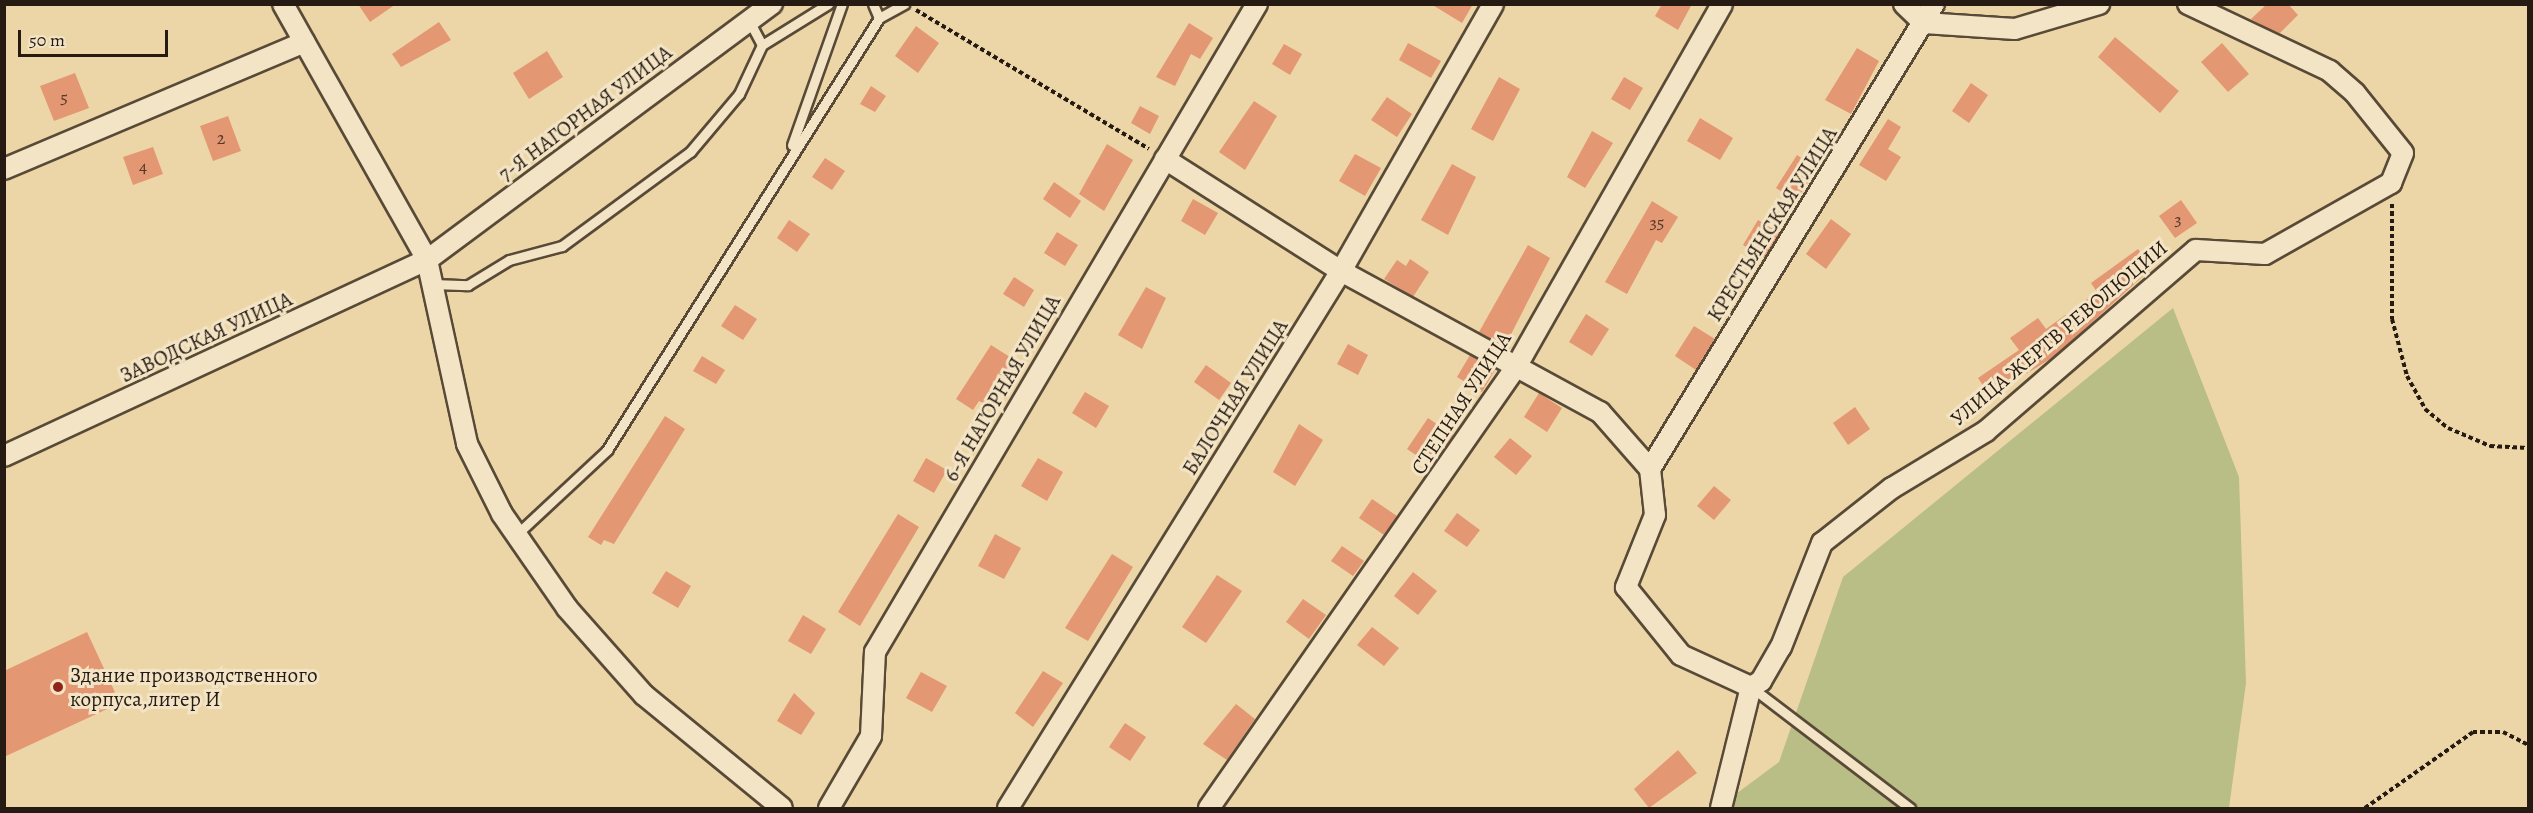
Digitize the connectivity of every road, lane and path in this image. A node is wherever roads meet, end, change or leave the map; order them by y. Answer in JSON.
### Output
{"nodes":[{"id":1,"x":772,"y":4,"type":"edge"},
{"id":2,"x":828,"y":4,"type":"edge"},
{"id":3,"x":842,"y":4,"type":"edge"},
{"id":4,"x":873,"y":4,"type":"edge"},
{"id":5,"x":906,"y":4,"type":"edge"},
{"id":6,"x":1257,"y":4,"type":"edge"},
{"id":7,"x":1493,"y":4,"type":"edge"},
{"id":8,"x":1722,"y":4,"type":"edge"},
{"id":9,"x":1904,"y":4,"type":"edge"},
{"id":10,"x":1934,"y":4,"type":"edge"},
{"id":11,"x":2098,"y":4,"type":"edge"},
{"id":12,"x":2188,"y":4,"type":"edge"},
{"id":13,"x":285,"y":5,"type":"edge"},
{"id":14,"x":879,"y":18,"type":"junction"},
{"id":15,"x":750,"y":21,"type":"junction"},
{"id":16,"x":1924,"y":23,"type":"junction"},
{"id":17,"x":304,"y":42,"type":"junction"},
{"id":18,"x":762,"y":45,"type":"junction"},
{"id":19,"x":788,"y":158,"type":"junction"},
{"id":20,"x":1165,"y":159,"type":"junction"},
{"id":21,"x":4,"y":169,"type":"edge"},
{"id":22,"x":2391,"y":183,"type":"junction"},
{"id":23,"x":427,"y":260,"type":"junction"},
{"id":24,"x":1341,"y":271,"type":"junction"},
{"id":25,"x":432,"y":284,"type":"junction"},
{"id":26,"x":1516,"y":367,"type":"junction"},
{"id":27,"x":2529,"y":447,"type":"edge"},
{"id":28,"x":4,"y":456,"type":"edge"},
{"id":29,"x":1650,"y":469,"type":"junction"},
{"id":30,"x":516,"y":535,"type":"junction"},
{"id":31,"x":1751,"y":687,"type":"junction"},
{"id":32,"x":2529,"y":745,"type":"edge"},
{"id":33,"x":782,"y":808,"type":"edge"},
{"id":34,"x":829,"y":808,"type":"edge"},
{"id":35,"x":1008,"y":808,"type":"edge"},
{"id":36,"x":1209,"y":808,"type":"edge"},
{"id":37,"x":1721,"y":808,"type":"edge"},
{"id":38,"x":1910,"y":808,"type":"edge"},
{"id":39,"x":2365,"y":808,"type":"edge"}],
"edges":[{"from":1,"to":15,"type":"street","name":"7-Я НАГОРНАЯ УЛИЦА"},
{"from":2,"to":18,"type":"lane"},
{"from":3,"to":19,"type":"lane"},
{"from":4,"to":14,"type":"lane"},
{"from":5,"to":14,"type":"lane"},
{"from":5,"to":20,"type":"path"},
{"from":6,"to":20,"type":"street","name":"6-Я НАГОРНАЯ УЛИЦА"},
{"from":7,"to":24,"type":"street","name":"БАЛОЧНАЯ УЛИЦА"},
{"from":8,"to":26,"type":"street","name":"СТЕПНАЯ УЛИЦА"},
{"from":9,"to":16,"type":"street"},
{"from":10,"to":16,"type":"street","name":"КРЕСТЬЯНСКАЯ УЛИЦА"},
{"from":11,"to":16,"type":"street"},
{"from":12,"to":22,"type":"street"},
{"from":13,"to":17,"type":"street"},
{"from":14,"to":19,"type":"lane"},
{"from":15,"to":18,"type":"lane"},
{"from":15,"to":23,"type":"street","name":"7-Я НАГОРНАЯ УЛИЦА"},
{"from":16,"to":29,"type":"street","name":"КРЕСТЬЯНСКАЯ УЛИЦА"},
{"from":17,"to":21,"type":"street"},
{"from":17,"to":23,"type":"street"},
{"from":18,"to":25,"type":"lane"},
{"from":19,"to":30,"type":"lane"},
{"from":20,"to":24,"type":"street"},
{"from":20,"to":34,"type":"street","name":"6-Я НАГОРНАЯ УЛИЦА"},
{"from":22,"to":27,"type":"path"},
{"from":22,"to":31,"type":"street","name":"УЛИЦА ЖЕРТВ РЕВОЛЮЦИИ"},
{"from":23,"to":25,"type":"street"},
{"from":23,"to":28,"type":"street","name":"ЗАВОДСКАЯ УЛИЦА"},
{"from":24,"to":26,"type":"street"},
{"from":24,"to":35,"type":"street","name":"БАЛОЧНАЯ УЛИЦА"},
{"from":25,"to":30,"type":"street"},
{"from":26,"to":29,"type":"street"},
{"from":26,"to":36,"type":"street","name":"СТЕПНАЯ УЛИЦА"},
{"from":29,"to":31,"type":"street"},
{"from":30,"to":33,"type":"street"},
{"from":31,"to":37,"type":"street"},
{"from":31,"to":38,"type":"lane"},
{"from":32,"to":39,"type":"path"}]}
